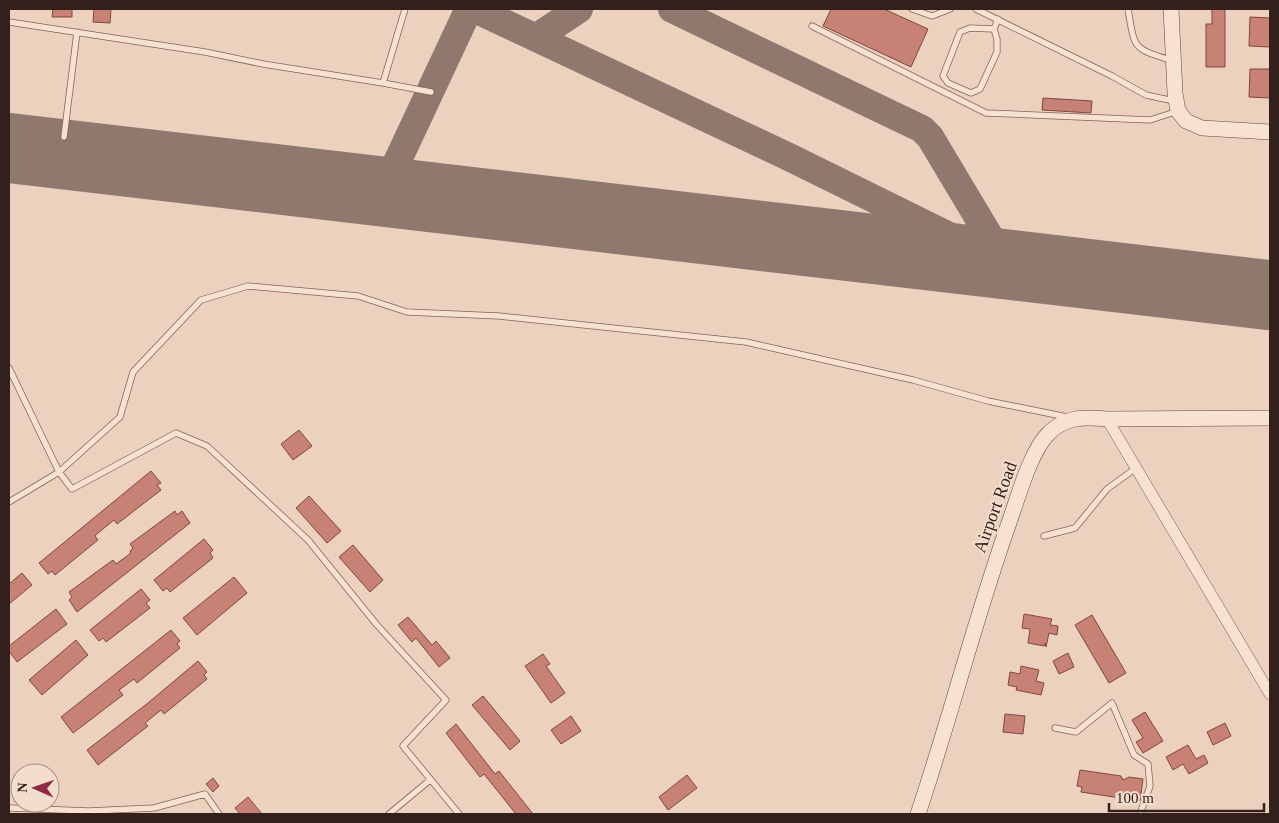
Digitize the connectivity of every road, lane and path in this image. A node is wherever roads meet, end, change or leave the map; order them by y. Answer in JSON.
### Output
{"nodes":[{"id":1,"x":405,"y":9,"type":"edge"},
{"id":2,"x":912,"y":9,"type":"edge"},
{"id":3,"x":950,"y":9,"type":"edge"},
{"id":4,"x":976,"y":9,"type":"edge"},
{"id":5,"x":1128,"y":9,"type":"edge"},
{"id":6,"x":1172,"y":9,"type":"edge"},
{"id":7,"x":998,"y":19,"type":"junction"},
{"id":8,"x":9,"y":22,"type":"edge"},
{"id":9,"x":812,"y":26,"type":"dead end"},
{"id":10,"x":994,"y":29,"type":"junction"},
{"id":11,"x":77,"y":32,"type":"junction"},
{"id":12,"x":1174,"y":61,"type":"junction"},
{"id":13,"x":383,"y":83,"type":"junction"},
{"id":14,"x":431,"y":92,"type":"dead end"},
{"id":15,"x":1177,"y":106,"type":"junction"},
{"id":16,"x":1270,"y":132,"type":"edge"},
{"id":17,"x":64,"y":137,"type":"dead end"},
{"id":18,"x":9,"y":368,"type":"edge"},
{"id":19,"x":1073,"y":418,"type":"junction"},
{"id":20,"x":1270,"y":418,"type":"edge"},
{"id":21,"x":1107,"y":419,"type":"junction"},
{"id":22,"x":1136,"y":468,"type":"junction"},
{"id":23,"x":59,"y":472,"type":"junction"},
{"id":24,"x":9,"y":502,"type":"edge"},
{"id":25,"x":1044,"y":536,"type":"dead end"},
{"id":26,"x":1270,"y":694,"type":"edge"},
{"id":27,"x":1055,"y":728,"type":"dead end"},
{"id":28,"x":430,"y":780,"type":"junction"},
{"id":29,"x":9,"y":808,"type":"edge"},
{"id":30,"x":98,"y":812,"type":"edge"},
{"id":31,"x":219,"y":814,"type":"edge"},
{"id":32,"x":389,"y":814,"type":"edge"},
{"id":33,"x":460,"y":814,"type":"edge"},
{"id":34,"x":918,"y":814,"type":"edge"},
{"id":35,"x":1140,"y":814,"type":"edge"}],
"edges":[{"from":1,"to":13,"type":"lane"},
{"from":2,"to":3,"type":"lane"},
{"from":4,"to":7,"type":"lane"},
{"from":5,"to":12,"type":"lane"},
{"from":6,"to":12,"type":"main road"},
{"from":7,"to":10,"type":"lane"},
{"from":7,"to":15,"type":"lane"},
{"from":8,"to":11,"type":"lane"},
{"from":9,"to":15,"type":"lane"},
{"from":10,"to":10,"type":"lane"},
{"from":11,"to":13,"type":"lane"},
{"from":11,"to":17,"type":"lane"},
{"from":12,"to":15,"type":"main road"},
{"from":13,"to":14,"type":"lane"},
{"from":15,"to":16,"type":"main road"},
{"from":18,"to":23,"type":"lane"},
{"from":19,"to":21,"type":"main road"},
{"from":19,"to":23,"type":"lane"},
{"from":19,"to":34,"type":"main road","name":"Airport Road"},
{"from":20,"to":21,"type":"main road"},
{"from":21,"to":22,"type":"street"},
{"from":22,"to":25,"type":"lane"},
{"from":22,"to":26,"type":"street"},
{"from":23,"to":24,"type":"lane"},
{"from":23,"to":28,"type":"lane"},
{"from":27,"to":35,"type":"lane"},
{"from":28,"to":32,"type":"lane"},
{"from":28,"to":33,"type":"lane"},
{"from":29,"to":30,"type":"lane"},
{"from":30,"to":31,"type":"lane"}]}
